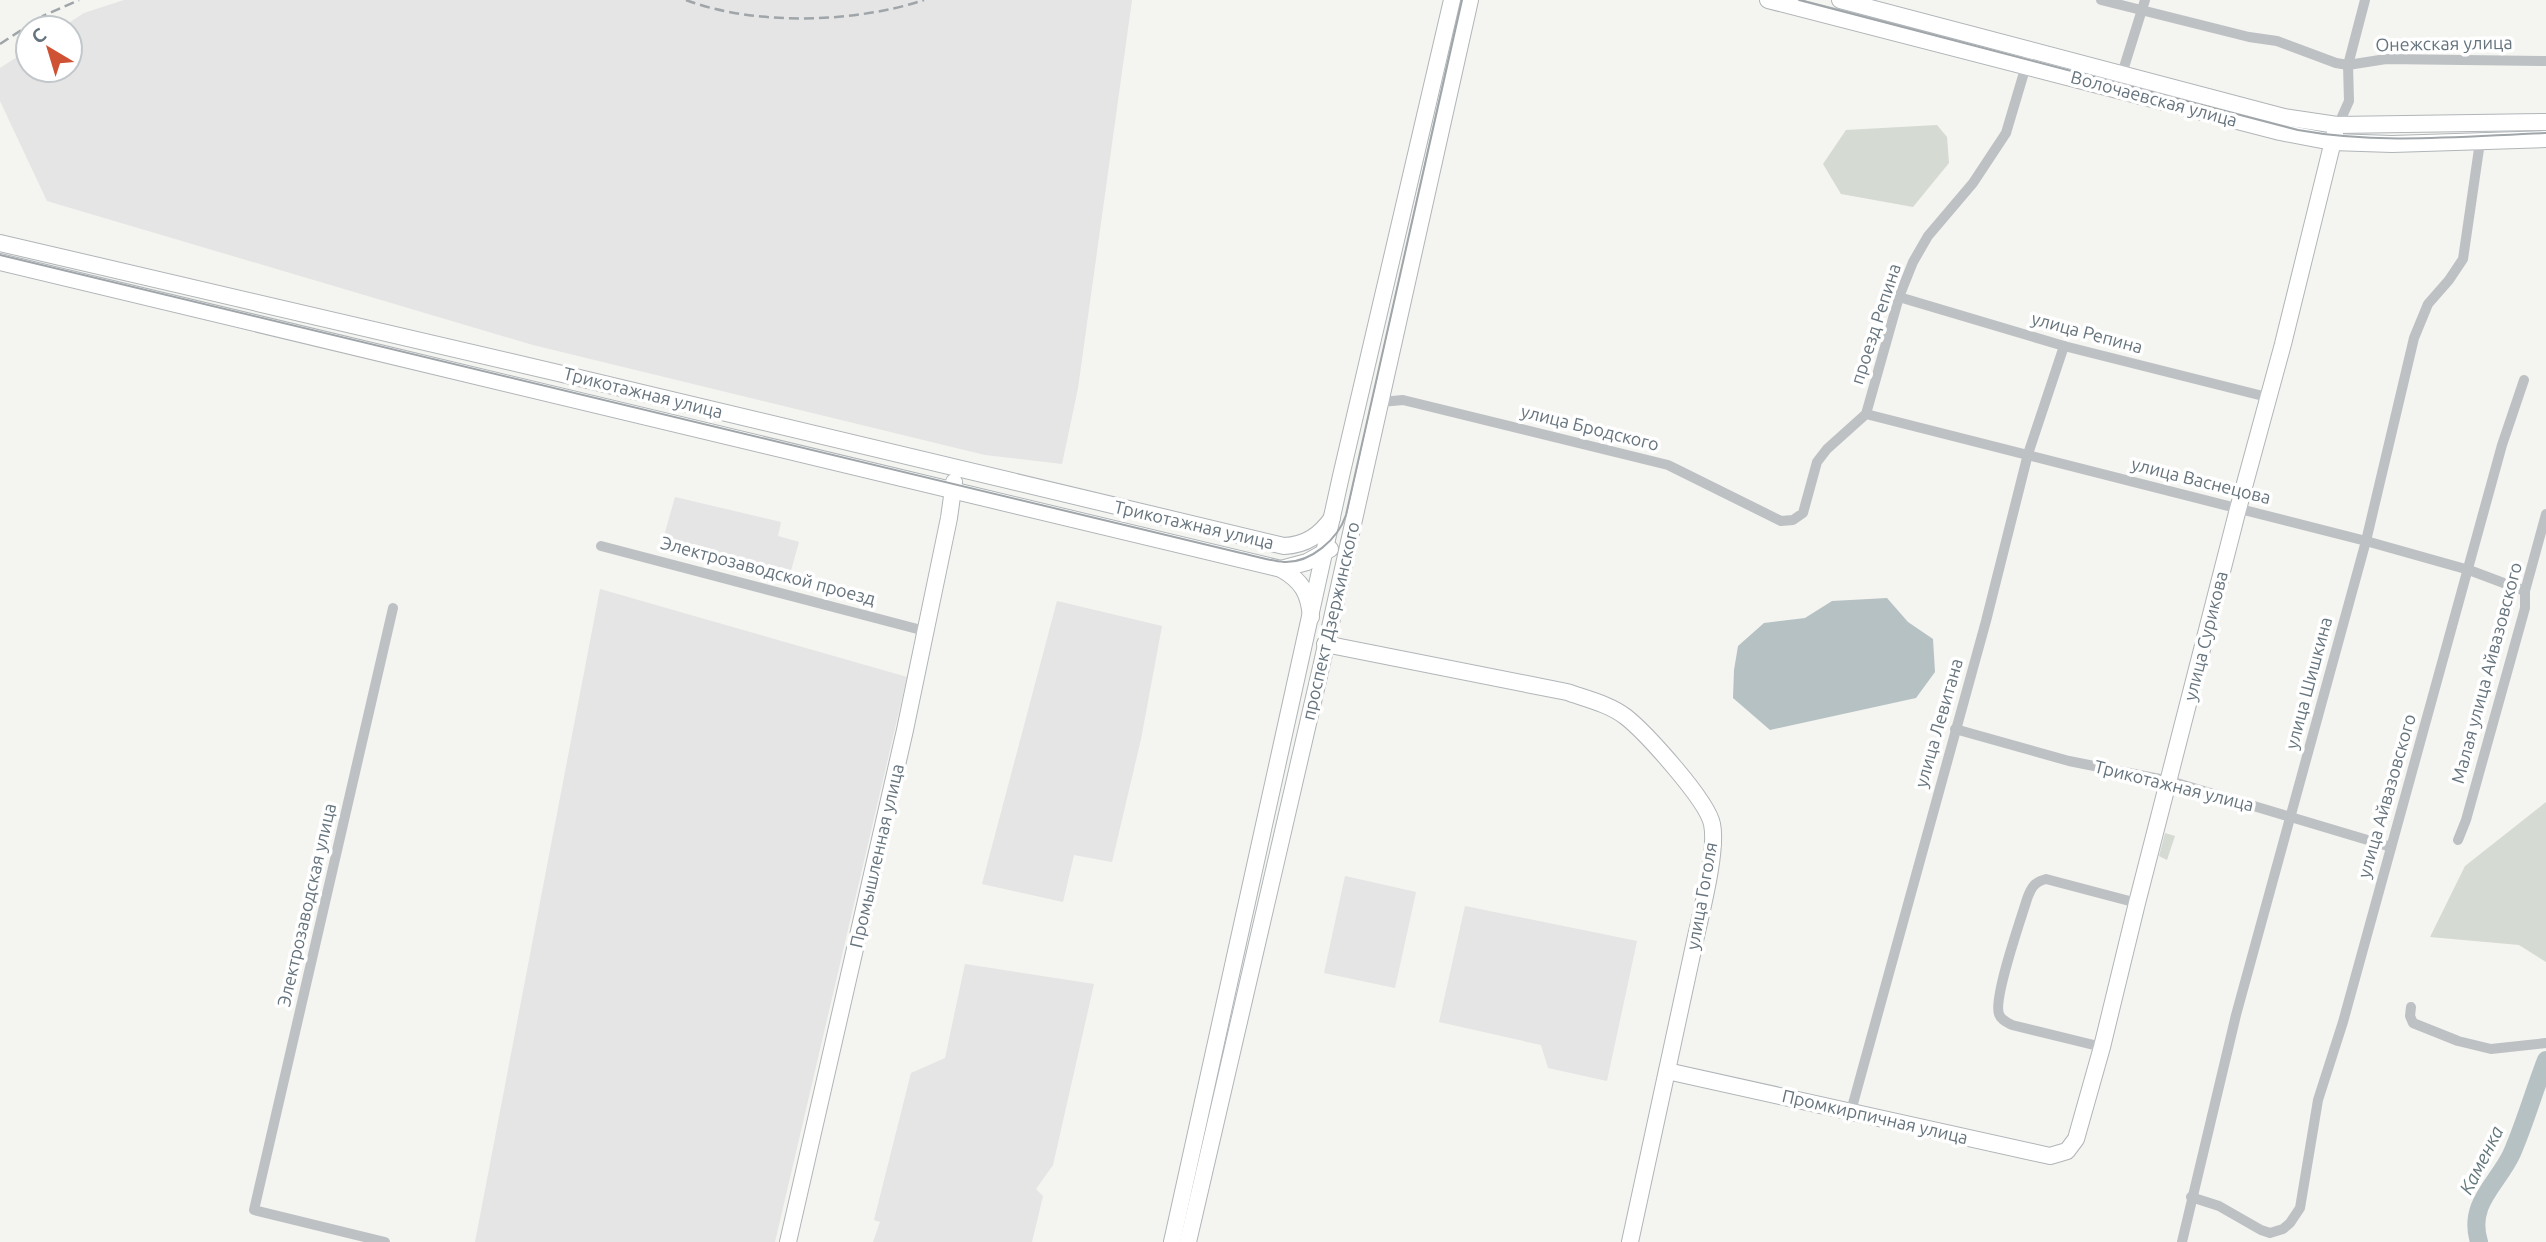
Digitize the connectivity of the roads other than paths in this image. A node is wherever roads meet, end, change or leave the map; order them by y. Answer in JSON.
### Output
{"nodes":[{"id":1,"x":1452,"y":0,"type":"edge"},
{"id":2,"x":1470,"y":0,"type":"edge"},
{"id":3,"x":1768,"y":0,"type":"edge"},
{"id":4,"x":1840,"y":0,"type":"edge"},
{"id":5,"x":2101,"y":0,"type":"edge"},
{"id":6,"x":2365,"y":0,"type":"edge"},
{"id":7,"x":2143,"y":6,"type":"edge"},
{"id":8,"x":1836,"y":17,"type":"junction"},
{"id":9,"x":2031,"y":49,"type":"junction"},
{"id":10,"x":2546,"y":61,"type":"edge"},
{"id":11,"x":2026,"y":65,"type":"junction"},
{"id":12,"x":2348,"y":65,"type":"junction"},
{"id":13,"x":2120,"y":82,"type":"junction"},
{"id":14,"x":2546,"y":122,"type":"edge"},
{"id":15,"x":2335,"y":134,"type":"junction"},
{"id":16,"x":2546,"y":139,"type":"edge"},
{"id":17,"x":2480,"y":142,"type":"junction"},
{"id":18,"x":0,"y":243,"type":"edge"},
{"id":19,"x":0,"y":262,"type":"edge"},
{"id":20,"x":1899,"y":297,"type":"junction"},
{"id":21,"x":2064,"y":346,"type":"junction"},
{"id":22,"x":2524,"y":380,"type":"dead end"},
{"id":23,"x":2267,"y":397,"type":"junction"},
{"id":24,"x":1381,"y":402,"type":"junction"},
{"id":25,"x":1866,"y":414,"type":"junction"},
{"id":26,"x":2028,"y":454,"type":"junction"},
{"id":27,"x":953,"y":469,"type":"junction"},
{"id":28,"x":953,"y":492,"type":"junction"},
{"id":29,"x":2238,"y":509,"type":"junction"},
{"id":30,"x":2546,"y":514,"type":"edge"},
{"id":31,"x":1332,"y":517,"type":"junction"},
{"id":32,"x":1354,"y":517,"type":"junction"},
{"id":33,"x":2366,"y":541,"type":"junction"},
{"id":34,"x":601,"y":546,"type":"dead end"},
{"id":35,"x":1284,"y":546,"type":"junction"},
{"id":36,"x":1325,"y":552,"type":"junction"},
{"id":37,"x":1307,"y":562,"type":"junction"},
{"id":38,"x":1280,"y":569,"type":"junction"},
{"id":39,"x":2469,"y":570,"type":"junction"},
{"id":40,"x":1319,"y":579,"type":"junction"},
{"id":41,"x":2525,"y":591,"type":"junction"},
{"id":42,"x":393,"y":608,"type":"dead end"},
{"id":43,"x":1311,"y":617,"type":"junction"},
{"id":44,"x":1331,"y":618,"type":"junction"},
{"id":45,"x":926,"y":631,"type":"junction"},
{"id":46,"x":1325,"y":644,"type":"junction"},
{"id":47,"x":1955,"y":729,"type":"junction"},
{"id":48,"x":2170,"y":781,"type":"junction"},
{"id":49,"x":2291,"y":816,"type":"junction"},
{"id":50,"x":2458,"y":840,"type":"dead end"},
{"id":51,"x":2391,"y":848,"type":"junction"},
{"id":52,"x":2137,"y":903,"type":"junction"},
{"id":53,"x":2411,"y":1007,"type":"dead end"},
{"id":54,"x":2545,"y":1042,"type":"edge"},
{"id":55,"x":2102,"y":1047,"type":"junction"},
{"id":56,"x":1667,"y":1071,"type":"junction"},
{"id":57,"x":1851,"y":1111,"type":"junction"},
{"id":58,"x":2076,"y":1139,"type":"joint"},
{"id":59,"x":2191,"y":1197,"type":"junction"},
{"id":60,"x":385,"y":1242,"type":"edge"},
{"id":61,"x":788,"y":1242,"type":"edge"},
{"id":62,"x":1172,"y":1242,"type":"edge"},
{"id":63,"x":1188,"y":1242,"type":"edge"},
{"id":64,"x":1630,"y":1242,"type":"edge"},
{"id":65,"x":2182,"y":1242,"type":"edge"}],
"edges":[{"from":1,"to":31,"type":"main road","name":"проспект Дзержинского"},
{"from":2,"to":24,"type":"main road","name":"проспект Дзержинского"},
{"from":3,"to":8,"type":"main road","name":"Волочаевская улица"},
{"from":4,"to":8,"type":"street"},
{"from":4,"to":9,"type":"main road","name":"Волочаевская улица"},
{"from":5,"to":7,"type":"street","name":"Онежская улица"},
{"from":6,"to":12,"type":"street"},
{"from":7,"to":12,"type":"street","name":"Онежская улица"},
{"from":7,"to":13,"type":"street"},
{"from":8,"to":11,"type":"main road","name":"Волочаевская улица"},
{"from":9,"to":11,"type":"street","name":"проезд Репина"},
{"from":9,"to":13,"type":"main road","name":"Волочаевская улица"},
{"from":10,"to":12,"type":"street","name":"Онежская улица"},
{"from":11,"to":13,"type":"main road","name":"Волочаевская улица"},
{"from":11,"to":20,"type":"street","name":"проезд Репина"},
{"from":12,"to":15,"type":"street"},
{"from":13,"to":15,"type":"main road","name":"Волочаевская улица"},
{"from":14,"to":15,"type":"main road","name":"Волочаевская улица"},
{"from":15,"to":17,"type":"main road","name":"Волочаевская улица"},
{"from":15,"to":23,"type":"main road","name":"улица Сурикова"},
{"from":16,"to":17,"type":"main road","name":"Волочаевская улица"},
{"from":17,"to":33,"type":"street","name":"улица Шишкина"},
{"from":18,"to":27,"type":"main road","name":"Трикотажная улица"},
{"from":19,"to":28,"type":"main road","name":"Трикотажная улица"},
{"from":20,"to":21,"type":"street","name":"улица Репина"},
{"from":20,"to":25,"type":"street","name":"проезд Репина"},
{"from":21,"to":23,"type":"street","name":"улица Репина"},
{"from":21,"to":26,"type":"street","name":"улица Левитана"},
{"from":22,"to":39,"type":"street","name":"улица Айвазовского"},
{"from":23,"to":29,"type":"main road","name":"улица Сурикова"},
{"from":24,"to":25,"type":"street","name":"улица Бродского"},
{"from":24,"to":32,"type":"main road","name":"проспект Дзержинского"},
{"from":25,"to":26,"type":"street","name":"улица Васнецова"},
{"from":26,"to":29,"type":"street","name":"улица Васнецова"},
{"from":26,"to":47,"type":"street","name":"улица Левитана"},
{"from":27,"to":28,"type":"main road","name":"Промышленная улица"},
{"from":27,"to":35,"type":"main road","name":"Трикотажная улица"},
{"from":28,"to":38,"type":"main road","name":"Трикотажная улица"},
{"from":28,"to":45,"type":"main road","name":"Промышленная улица"},
{"from":29,"to":33,"type":"street","name":"улица Васнецова"},
{"from":29,"to":48,"type":"main road","name":"улица Сурикова"},
{"from":30,"to":41,"type":"street","name":"Малая улица Айвазовского"},
{"from":31,"to":35,"type":"main road"},
{"from":31,"to":36,"type":"main road","name":"проспект Дзержинского"},
{"from":32,"to":36,"type":"main road"},
{"from":32,"to":44,"type":"main road","name":"проспект Дзержинского"},
{"from":33,"to":39,"type":"street","name":"улица Васнецова"},
{"from":33,"to":49,"type":"street","name":"улица Шишкина"},
{"from":34,"to":45,"type":"street","name":"Электрозаводской проезд"},
{"from":35,"to":37,"type":"main road"},
{"from":36,"to":37,"type":"main road"},
{"from":36,"to":40,"type":"main road","name":"проспект Дзержинского"},
{"from":37,"to":38,"type":"main road"},
{"from":37,"to":40,"type":"main road"},
{"from":38,"to":43,"type":"main road"},
{"from":39,"to":41,"type":"street","name":"улица Васнецова"},
{"from":39,"to":51,"type":"street","name":"улица Айвазовского"},
{"from":40,"to":43,"type":"main road","name":"проспект Дзержинского"},
{"from":40,"to":44,"type":"main road"},
{"from":41,"to":50,"type":"street","name":"Малая улица Айвазовского"},
{"from":42,"to":60,"type":"street","name":"Электрозаводская улица"},
{"from":43,"to":62,"type":"main road","name":"проспект Дзержинского"},
{"from":44,"to":46,"type":"main road","name":"проспект Дзержинского"},
{"from":45,"to":61,"type":"main road","name":"Промышленная улица"},
{"from":46,"to":56,"type":"main road","name":"улица Гоголя"},
{"from":46,"to":63,"type":"main road","name":"проспект Дзержинского"},
{"from":47,"to":48,"type":"street","name":"Трикотажная улица"},
{"from":47,"to":57,"type":"street","name":"улица Левитана"},
{"from":48,"to":49,"type":"street","name":"Трикотажная улица"},
{"from":48,"to":52,"type":"main road","name":"улица Сурикова"},
{"from":49,"to":51,"type":"street","name":"Трикотажная улица"},
{"from":49,"to":59,"type":"street","name":"улица Шишкина"},
{"from":51,"to":59,"type":"street","name":"улица Айвазовского"},
{"from":52,"to":55,"type":"main road","name":"улица Сурикова"},
{"from":52,"to":55,"type":"street"},
{"from":53,"to":54,"type":"street"},
{"from":55,"to":58,"type":"main road","name":"улица Сурикова"},
{"from":56,"to":57,"type":"main road","name":"Промкирпичная улица"},
{"from":56,"to":64,"type":"main road","name":"улица Гоголя"},
{"from":57,"to":58,"type":"main road","name":"Промкирпичная улица"},
{"from":59,"to":65,"type":"street","name":"улица Шишкина"}]}
